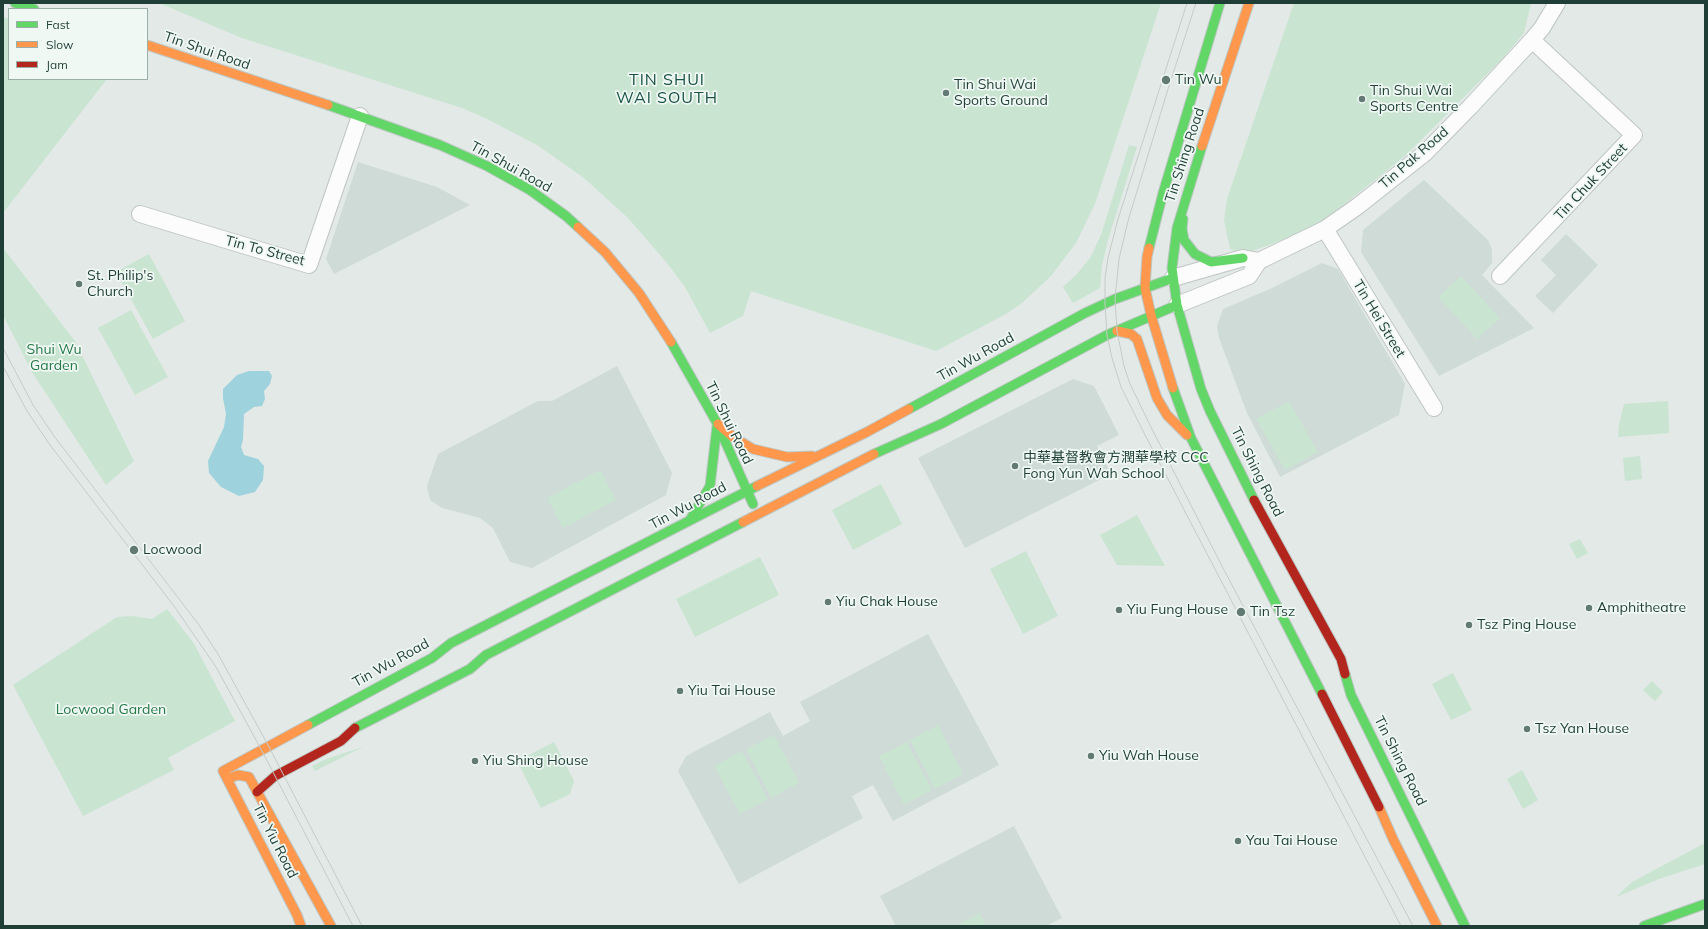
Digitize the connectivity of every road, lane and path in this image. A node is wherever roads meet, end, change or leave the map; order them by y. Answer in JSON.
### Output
{"nodes":[{"id":1,"x":15,"y":3,"type":"edge"},
{"id":2,"x":1220,"y":3,"type":"edge"},
{"id":3,"x":1250,"y":3,"type":"edge"},
{"id":4,"x":1557,"y":3,"type":"edge"},
{"id":5,"x":31,"y":8,"type":"edge"},
{"id":6,"x":1532,"y":40,"type":"junction"},
{"id":7,"x":148,"y":45,"type":"edge"},
{"id":8,"x":360,"y":116,"type":"junction"},
{"id":9,"x":1185,"y":200,"type":"junction"},
{"id":10,"x":140,"y":214,"type":"dead end"},
{"id":11,"x":1325,"y":229,"type":"junction"},
{"id":12,"x":1243,"y":258,"type":"junction"},
{"id":13,"x":1259,"y":261,"type":"junction"},
{"id":14,"x":1500,"y":276,"type":"dead end"},
{"id":15,"x":1172,"y":278,"type":"junction"},
{"id":16,"x":1145,"y":288,"type":"junction"},
{"id":17,"x":1177,"y":305,"type":"junction"},
{"id":18,"x":1151,"y":315,"type":"junction"},
{"id":19,"x":1117,"y":330,"type":"junction"},
{"id":20,"x":1434,"y":408,"type":"dead end"},
{"id":21,"x":717,"y":423,"type":"junction"},
{"id":22,"x":1191,"y":438,"type":"junction"},
{"id":23,"x":820,"y":455,"type":"junction"},
{"id":24,"x":747,"y":491,"type":"junction"},
{"id":25,"x":758,"y":514,"type":"junction"},
{"id":26,"x":689,"y":521,"type":"junction"},
{"id":27,"x":1284,"y":554,"type":"junction"},
{"id":28,"x":1292,"y":589,"type":"dead end"},
{"id":29,"x":1332,"y":691,"type":"dead end"},
{"id":30,"x":1328,"y":707,"type":"junction"},
{"id":31,"x":357,"y":727,"type":"junction"},
{"id":32,"x":342,"y":728,"type":"dead end"},
{"id":33,"x":258,"y":769,"type":"dead end"},
{"id":34,"x":249,"y":777,"type":"junction"},
{"id":35,"x":227,"y":779,"type":"junction"},
{"id":36,"x":1356,"y":783,"type":"dead end"},
{"id":37,"x":257,"y":792,"type":"junction"},
{"id":38,"x":1393,"y":839,"type":"junction"},
{"id":39,"x":1705,"y":904,"type":"edge"},
{"id":40,"x":301,"y":926,"type":"edge"},
{"id":41,"x":331,"y":926,"type":"edge"},
{"id":42,"x":1437,"y":926,"type":"edge"},
{"id":43,"x":1465,"y":926,"type":"edge"},
{"id":44,"x":1644,"y":926,"type":"edge"}],
"edges":[{"from":1,"to":5,"type":"main road"},
{"from":2,"to":16,"type":"main road","name":"Tin Shing Road"},
{"from":3,"to":9,"type":"main road","name":"Tin Shing Road"},
{"from":4,"to":6,"type":"street","name":"Tin Pak Road"},
{"from":6,"to":11,"type":"street","name":"Tin Pak Road"},
{"from":6,"to":14,"type":"street","name":"Tin Chuk Street"},
{"from":7,"to":8,"type":"main road","name":"Tin Shui Road"},
{"from":8,"to":10,"type":"street","name":"Tin To Street"},
{"from":8,"to":21,"type":"main road","name":"Tin Shui Road"},
{"from":9,"to":12,"type":"main road"},
{"from":9,"to":15,"type":"main road","name":"Tin Shing Road"},
{"from":11,"to":13,"type":"street","name":"Tin Pak Road"},
{"from":11,"to":20,"type":"street","name":"Tin Hei Street"},
{"from":12,"to":13,"type":"street"},
{"from":12,"to":15,"type":"street"},
{"from":13,"to":17,"type":"street","name":"Tin Pak Road"},
{"from":15,"to":16,"type":"main road","name":"Tin Wu Road"},
{"from":15,"to":17,"type":"main road","name":"Tin Shing Road"},
{"from":16,"to":18,"type":"main road","name":"Tin Shing Road"},
{"from":16,"to":23,"type":"main road","name":"Tin Wu Road"},
{"from":17,"to":18,"type":"main road"},
{"from":17,"to":27,"type":"main road","name":"Tin Shing Road"},
{"from":18,"to":19,"type":"main road"},
{"from":18,"to":22,"type":"main road","name":"Tin Shing Road"},
{"from":19,"to":22,"type":"main road"},
{"from":19,"to":25,"type":"main road"},
{"from":21,"to":23,"type":"main road"},
{"from":21,"to":24,"type":"main road","name":"Tin Shui Road"},
{"from":21,"to":26,"type":"main road"},
{"from":22,"to":30,"type":"main road","name":"Tin Shing Road"},
{"from":23,"to":24,"type":"main road","name":"Tin Wu Road"},
{"from":24,"to":25,"type":"main road","name":"Tin Shui Road"},
{"from":24,"to":26,"type":"main road","name":"Tin Wu Road"},
{"from":25,"to":31,"type":"main road"},
{"from":26,"to":35,"type":"main road","name":"Tin Wu Road"},
{"from":27,"to":28,"type":"main road"},
{"from":27,"to":43,"type":"main road","name":"Tin Shing Road"},
{"from":29,"to":30,"type":"main road"},
{"from":30,"to":38,"type":"main road","name":"Tin Shing Road"},
{"from":31,"to":32,"type":"main road"},
{"from":31,"to":37,"type":"main road"},
{"from":33,"to":34,"type":"main road"},
{"from":34,"to":35,"type":"main road"},
{"from":34,"to":37,"type":"main road","name":"Tin Yiu Road"},
{"from":35,"to":40,"type":"main road","name":"Tin Yiu Road"},
{"from":36,"to":38,"type":"main road"},
{"from":37,"to":41,"type":"main road","name":"Tin Yiu Road"},
{"from":38,"to":42,"type":"main road","name":"Tin Shing Road"},
{"from":39,"to":44,"type":"main road"}]}
